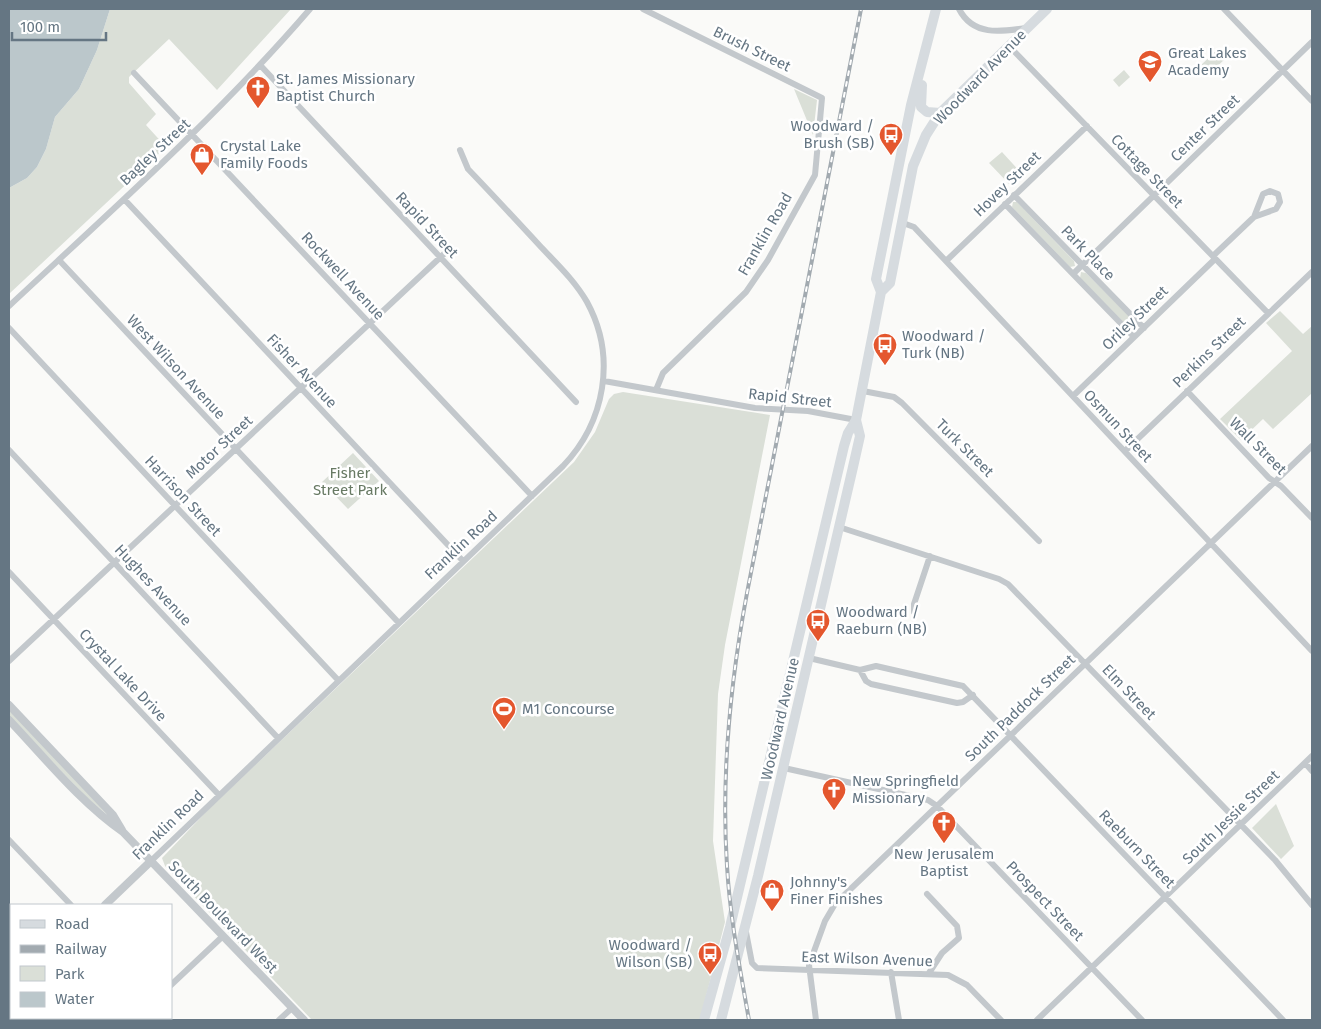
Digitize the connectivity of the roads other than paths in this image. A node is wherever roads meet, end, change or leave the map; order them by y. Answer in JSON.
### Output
{"nodes":[{"id":1,"x":310,"y":9,"type":"edge"},
{"id":2,"x":643,"y":9,"type":"edge"},
{"id":3,"x":936,"y":9,"type":"edge"},
{"id":4,"x":959,"y":9,"type":"edge"},
{"id":5,"x":1047,"y":9,"type":"edge"},
{"id":6,"x":1224,"y":9,"type":"edge"},
{"id":7,"x":1028,"y":28,"type":"junction"},
{"id":8,"x":928,"y":39,"type":"junction"},
{"id":9,"x":1312,"y":42,"type":"edge"},
{"id":10,"x":1008,"y":46,"type":"junction"},
{"id":11,"x":260,"y":65,"type":"junction"},
{"id":12,"x":1283,"y":71,"type":"junction"},
{"id":13,"x":134,"y":73,"type":"dead end"},
{"id":14,"x":1312,"y":101,"type":"edge"},
{"id":15,"x":940,"y":113,"type":"junction"},
{"id":16,"x":1086,"y":126,"type":"junction"},
{"id":17,"x":193,"y":134,"type":"junction"},
{"id":18,"x":460,"y":150,"type":"dead end"},
{"id":19,"x":815,"y":176,"type":"joint"},
{"id":20,"x":1014,"y":195,"type":"junction"},
{"id":21,"x":1154,"y":196,"type":"junction"},
{"id":22,"x":124,"y":199,"type":"junction"},
{"id":23,"x":1005,"y":204,"type":"junction"},
{"id":24,"x":1254,"y":217,"type":"junction"},
{"id":25,"x":903,"y":223,"type":"junction"},
{"id":26,"x":446,"y":252,"type":"dead end"},
{"id":27,"x":440,"y":257,"type":"junction"},
{"id":28,"x":1214,"y":258,"type":"junction"},
{"id":29,"x":59,"y":260,"type":"junction"},
{"id":30,"x":946,"y":261,"type":"junction"},
{"id":31,"x":1082,"y":265,"type":"junction"},
{"id":32,"x":1312,"y":272,"type":"edge"},
{"id":33,"x":1073,"y":274,"type":"junction"},
{"id":34,"x":881,"y":292,"type":"junction"},
{"id":35,"x":9,"y":306,"type":"edge"},
{"id":36,"x":1268,"y":313,"type":"junction"},
{"id":37,"x":370,"y":323,"type":"junction"},
{"id":38,"x":9,"y":328,"type":"edge"},
{"id":39,"x":1144,"y":328,"type":"junction"},
{"id":40,"x":1134,"y":337,"type":"junction"},
{"id":41,"x":604,"y":381,"type":"junction"},
{"id":42,"x":300,"y":387,"type":"junction"},
{"id":43,"x":656,"y":390,"type":"junction"},
{"id":44,"x":863,"y":390,"type":"junction"},
{"id":45,"x":1188,"y":391,"type":"junction"},
{"id":46,"x":1073,"y":396,"type":"junction"},
{"id":47,"x":576,"y":402,"type":"dead end"},
{"id":48,"x":856,"y":420,"type":"junction"},
{"id":49,"x":1312,"y":446,"type":"edge"},
{"id":50,"x":235,"y":448,"type":"junction"},
{"id":51,"x":9,"y":450,"type":"edge"},
{"id":52,"x":1125,"y":451,"type":"junction"},
{"id":53,"x":1275,"y":482,"type":"junction"},
{"id":54,"x":532,"y":496,"type":"junction"},
{"id":55,"x":174,"y":505,"type":"junction"},
{"id":56,"x":1312,"y":518,"type":"edge"},
{"id":57,"x":840,"y":527,"type":"junction"},
{"id":58,"x":1039,"y":541,"type":"dead end"},
{"id":59,"x":1211,"y":543,"type":"junction"},
{"id":60,"x":930,"y":556,"type":"junction"},
{"id":61,"x":463,"y":561,"type":"junction"},
{"id":62,"x":114,"y":562,"type":"junction"},
{"id":63,"x":9,"y":572,"type":"edge"},
{"id":64,"x":807,"y":604,"type":"junction"},
{"id":65,"x":914,"y":612,"type":"dead end"},
{"id":66,"x":53,"y":619,"type":"junction"},
{"id":67,"x":398,"y":622,"type":"junction"},
{"id":68,"x":1312,"y":651,"type":"edge"},
{"id":69,"x":809,"y":658,"type":"junction"},
{"id":70,"x":9,"y":661,"type":"edge"},
{"id":71,"x":1084,"y":664,"type":"junction"},
{"id":72,"x":860,"y":670,"type":"junction"},
{"id":73,"x":338,"y":680,"type":"junction"},
{"id":74,"x":788,"y":685,"type":"junction"},
{"id":75,"x":973,"y":695,"type":"junction"},
{"id":76,"x":9,"y":705,"type":"edge"},
{"id":77,"x":9,"y":720,"type":"edge"},
{"id":78,"x":1010,"y":735,"type":"junction"},
{"id":79,"x":278,"y":738,"type":"junction"},
{"id":80,"x":1312,"y":756,"type":"edge"},
{"id":81,"x":1305,"y":763,"type":"junction"},
{"id":82,"x":784,"y":768,"type":"junction"},
{"id":83,"x":1312,"y":771,"type":"edge"},
{"id":84,"x":218,"y":795,"type":"junction"},
{"id":85,"x":937,"y":806,"type":"junction"},
{"id":86,"x":1240,"y":825,"type":"junction"},
{"id":87,"x":123,"y":832,"type":"junction"},
{"id":88,"x":9,"y":840,"type":"edge"},
{"id":89,"x":151,"y":861,"type":"junction"},
{"id":90,"x":926,"y":894,"type":"dead end"},
{"id":91,"x":1165,"y":897,"type":"junction"},
{"id":92,"x":70,"y":904,"type":"edge"},
{"id":93,"x":106,"y":904,"type":"edge"},
{"id":94,"x":1312,"y":905,"type":"edge"},
{"id":95,"x":745,"y":929,"type":"junction"},
{"id":96,"x":222,"y":936,"type":"junction"},
{"id":97,"x":1092,"y":968,"type":"junction"},
{"id":98,"x":808,"y":970,"type":"junction"},
{"id":99,"x":891,"y":972,"type":"junction"},
{"id":100,"x":929,"y":973,"type":"junction"},
{"id":101,"x":172,"y":984,"type":"edge"},
{"id":102,"x":292,"y":1008,"type":"junction"},
{"id":103,"x":279,"y":1020,"type":"edge"},
{"id":104,"x":304,"y":1020,"type":"edge"},
{"id":105,"x":704,"y":1020,"type":"edge"},
{"id":106,"x":721,"y":1020,"type":"edge"},
{"id":107,"x":816,"y":1020,"type":"edge"},
{"id":108,"x":899,"y":1020,"type":"edge"},
{"id":109,"x":1000,"y":1020,"type":"edge"},
{"id":110,"x":1037,"y":1020,"type":"edge"},
{"id":111,"x":1142,"y":1020,"type":"edge"},
{"id":112,"x":1283,"y":1020,"type":"edge"}],
"edges":[{"from":1,"to":11,"type":"street","name":"Bagley Street"},
{"from":2,"to":19,"type":"street","name":"Brush Street"},
{"from":3,"to":8,"type":"main road","name":"Woodward Avenue"},
{"from":4,"to":7,"type":"street"},
{"from":5,"to":7,"type":"main road","name":"Woodward Avenue"},
{"from":6,"to":12,"type":"street"},
{"from":7,"to":10,"type":"main road","name":"Woodward Avenue"},
{"from":8,"to":15,"type":"main road"},
{"from":8,"to":34,"type":"main road","name":"Woodward Avenue"},
{"from":9,"to":12,"type":"street","name":"Center Street"},
{"from":10,"to":15,"type":"main road","name":"Woodward Avenue"},
{"from":10,"to":16,"type":"street","name":"Cottage Street"},
{"from":11,"to":17,"type":"street","name":"Bagley Street"},
{"from":11,"to":27,"type":"street","name":"Rapid Street"},
{"from":12,"to":14,"type":"street"},
{"from":12,"to":21,"type":"street","name":"Center Street"},
{"from":13,"to":17,"type":"street","name":"Rockwell Avenue"},
{"from":15,"to":25,"type":"main road","name":"Woodward Avenue"},
{"from":16,"to":20,"type":"street","name":"Hovey Street"},
{"from":16,"to":21,"type":"street","name":"Cottage Street"},
{"from":17,"to":22,"type":"street","name":"Bagley Street"},
{"from":17,"to":37,"type":"street","name":"Rockwell Avenue"},
{"from":18,"to":41,"type":"street","name":"Franklin Road"},
{"from":19,"to":43,"type":"street","name":"Franklin Road"},
{"from":20,"to":23,"type":"street","name":"Hovey Street"},
{"from":20,"to":31,"type":"street","name":"Park Place"},
{"from":21,"to":28,"type":"street","name":"Cottage Street"},
{"from":21,"to":31,"type":"street","name":"Center Street"},
{"from":22,"to":29,"type":"street","name":"Bagley Street"},
{"from":22,"to":42,"type":"street","name":"Fisher Avenue"},
{"from":23,"to":30,"type":"street","name":"Hovey Street"},
{"from":23,"to":33,"type":"street","name":"Park Place"},
{"from":24,"to":24,"type":"street"},
{"from":24,"to":28,"type":"street","name":"Oriley Street"},
{"from":25,"to":30,"type":"street","name":"Osmun Street"},
{"from":25,"to":34,"type":"main road","name":"Woodward Avenue"},
{"from":26,"to":27,"type":"street","name":"Motor Street"},
{"from":27,"to":37,"type":"street","name":"Motor Street"},
{"from":27,"to":47,"type":"street","name":"Rapid Street"},
{"from":28,"to":36,"type":"street","name":"Cottage Street"},
{"from":28,"to":39,"type":"street","name":"Oriley Street"},
{"from":29,"to":35,"type":"street","name":"Bagley Street"},
{"from":29,"to":50,"type":"street","name":"West Wilson Avenue"},
{"from":30,"to":46,"type":"street","name":"Osmun Street"},
{"from":31,"to":33,"type":"street","name":"Center Street"},
{"from":31,"to":39,"type":"street","name":"Park Place"},
{"from":32,"to":36,"type":"street","name":"Perkins Street"},
{"from":33,"to":40,"type":"street","name":"Park Place"},
{"from":34,"to":44,"type":"main road","name":"Woodward Avenue"},
{"from":36,"to":45,"type":"street","name":"Perkins Street"},
{"from":37,"to":42,"type":"street","name":"Motor Street"},
{"from":37,"to":54,"type":"street","name":"Rockwell Avenue"},
{"from":38,"to":55,"type":"street","name":"Harrison Street"},
{"from":39,"to":40,"type":"street","name":"Oriley Street"},
{"from":40,"to":46,"type":"street","name":"Oriley Street"},
{"from":41,"to":43,"type":"street","name":"Rapid Street"},
{"from":41,"to":54,"type":"street","name":"Franklin Road"},
{"from":42,"to":50,"type":"street","name":"Motor Street"},
{"from":42,"to":61,"type":"street","name":"Fisher Avenue"},
{"from":43,"to":48,"type":"street","name":"Rapid Street"},
{"from":44,"to":48,"type":"main road","name":"Woodward Avenue"},
{"from":44,"to":58,"type":"street","name":"Turk Street"},
{"from":45,"to":52,"type":"street","name":"Perkins Street"},
{"from":45,"to":53,"type":"street","name":"Wall Street"},
{"from":46,"to":52,"type":"street","name":"Osmun Street"},
{"from":48,"to":57,"type":"main road","name":"Woodward Avenue"},
{"from":48,"to":64,"type":"main road","name":"Woodward Avenue"},
{"from":49,"to":53,"type":"street","name":"South Paddock Street"},
{"from":50,"to":55,"type":"street","name":"Motor Street"},
{"from":50,"to":67,"type":"street","name":"West Wilson Avenue"},
{"from":51,"to":62,"type":"street","name":"Hughes Avenue"},
{"from":52,"to":59,"type":"street","name":"Osmun Street"},
{"from":53,"to":56,"type":"street","name":"Wall Street"},
{"from":53,"to":59,"type":"street","name":"South Paddock Street"},
{"from":54,"to":61,"type":"street","name":"Franklin Road"},
{"from":55,"to":62,"type":"street","name":"Motor Street"},
{"from":55,"to":73,"type":"street","name":"Harrison Street"},
{"from":57,"to":60,"type":"street","name":"Elm Street"},
{"from":57,"to":69,"type":"main road","name":"Woodward Avenue"},
{"from":59,"to":68,"type":"street","name":"Osmun Street"},
{"from":59,"to":71,"type":"street","name":"South Paddock Street"},
{"from":60,"to":65,"type":"street"},
{"from":60,"to":71,"type":"street","name":"Elm Street"},
{"from":61,"to":67,"type":"street","name":"Franklin Road"},
{"from":62,"to":66,"type":"street","name":"Motor Street"},
{"from":62,"to":79,"type":"street","name":"Hughes Avenue"},
{"from":63,"to":66,"type":"street","name":"Crystal Lake Drive"},
{"from":64,"to":69,"type":"main road"},
{"from":64,"to":74,"type":"main road","name":"Woodward Avenue"},
{"from":66,"to":70,"type":"street","name":"Motor Street"},
{"from":66,"to":84,"type":"street","name":"Crystal Lake Drive"},
{"from":67,"to":73,"type":"street","name":"Franklin Road"},
{"from":69,"to":72,"type":"street","name":"Raeburn Street"},
{"from":69,"to":82,"type":"main road","name":"Woodward Avenue"},
{"from":71,"to":78,"type":"street","name":"South Paddock Street"},
{"from":71,"to":86,"type":"street","name":"Elm Street"},
{"from":72,"to":75,"type":"street","name":"Raeburn Street"},
{"from":72,"to":75,"type":"street","name":"Raeburn Street"},
{"from":73,"to":79,"type":"street","name":"Franklin Road"},
{"from":74,"to":82,"type":"main road"},
{"from":74,"to":105,"type":"main road","name":"Woodward Avenue"},
{"from":75,"to":78,"type":"street","name":"Raeburn Street"},
{"from":76,"to":87,"type":"street","name":"South Boulevard West"},
{"from":77,"to":87,"type":"street","name":"South Boulevard West"},
{"from":78,"to":85,"type":"street","name":"South Paddock Street"},
{"from":78,"to":91,"type":"street","name":"Raeburn Street"},
{"from":79,"to":84,"type":"street","name":"Franklin Road"},
{"from":80,"to":81,"type":"street","name":"South Jessie Street"},
{"from":81,"to":83,"type":"street"},
{"from":81,"to":86,"type":"street","name":"South Jessie Street"},
{"from":82,"to":85,"type":"street","name":"Prospect Street"},
{"from":82,"to":95,"type":"main road","name":"Woodward Avenue"},
{"from":84,"to":89,"type":"street","name":"Franklin Road"},
{"from":85,"to":97,"type":"street","name":"Prospect Street"},
{"from":85,"to":98,"type":"street","name":"South Paddock Street"},
{"from":86,"to":91,"type":"street","name":"South Jessie Street"},
{"from":86,"to":94,"type":"street","name":"Elm Street"},
{"from":87,"to":89,"type":"street","name":"South Boulevard West"},
{"from":88,"to":92,"type":"street"},
{"from":89,"to":93,"type":"street","name":"Franklin Road"},
{"from":89,"to":96,"type":"street","name":"South Boulevard West"},
{"from":90,"to":100,"type":"street"},
{"from":91,"to":97,"type":"street","name":"South Jessie Street"},
{"from":91,"to":112,"type":"street","name":"Raeburn Street"},
{"from":95,"to":98,"type":"street","name":"East Wilson Avenue"},
{"from":95,"to":106,"type":"main road","name":"Woodward Avenue"},
{"from":96,"to":101,"type":"street"},
{"from":96,"to":102,"type":"street","name":"South Boulevard West"},
{"from":97,"to":110,"type":"street","name":"South Jessie Street"},
{"from":97,"to":111,"type":"street","name":"Prospect Street"},
{"from":98,"to":99,"type":"street","name":"East Wilson Avenue"},
{"from":98,"to":107,"type":"street","name":"South Paddock Street"},
{"from":99,"to":100,"type":"street","name":"East Wilson Avenue"},
{"from":99,"to":108,"type":"street"},
{"from":100,"to":109,"type":"street","name":"East Wilson Avenue"},
{"from":102,"to":103,"type":"street"},
{"from":102,"to":104,"type":"street","name":"South Boulevard West"}]}
